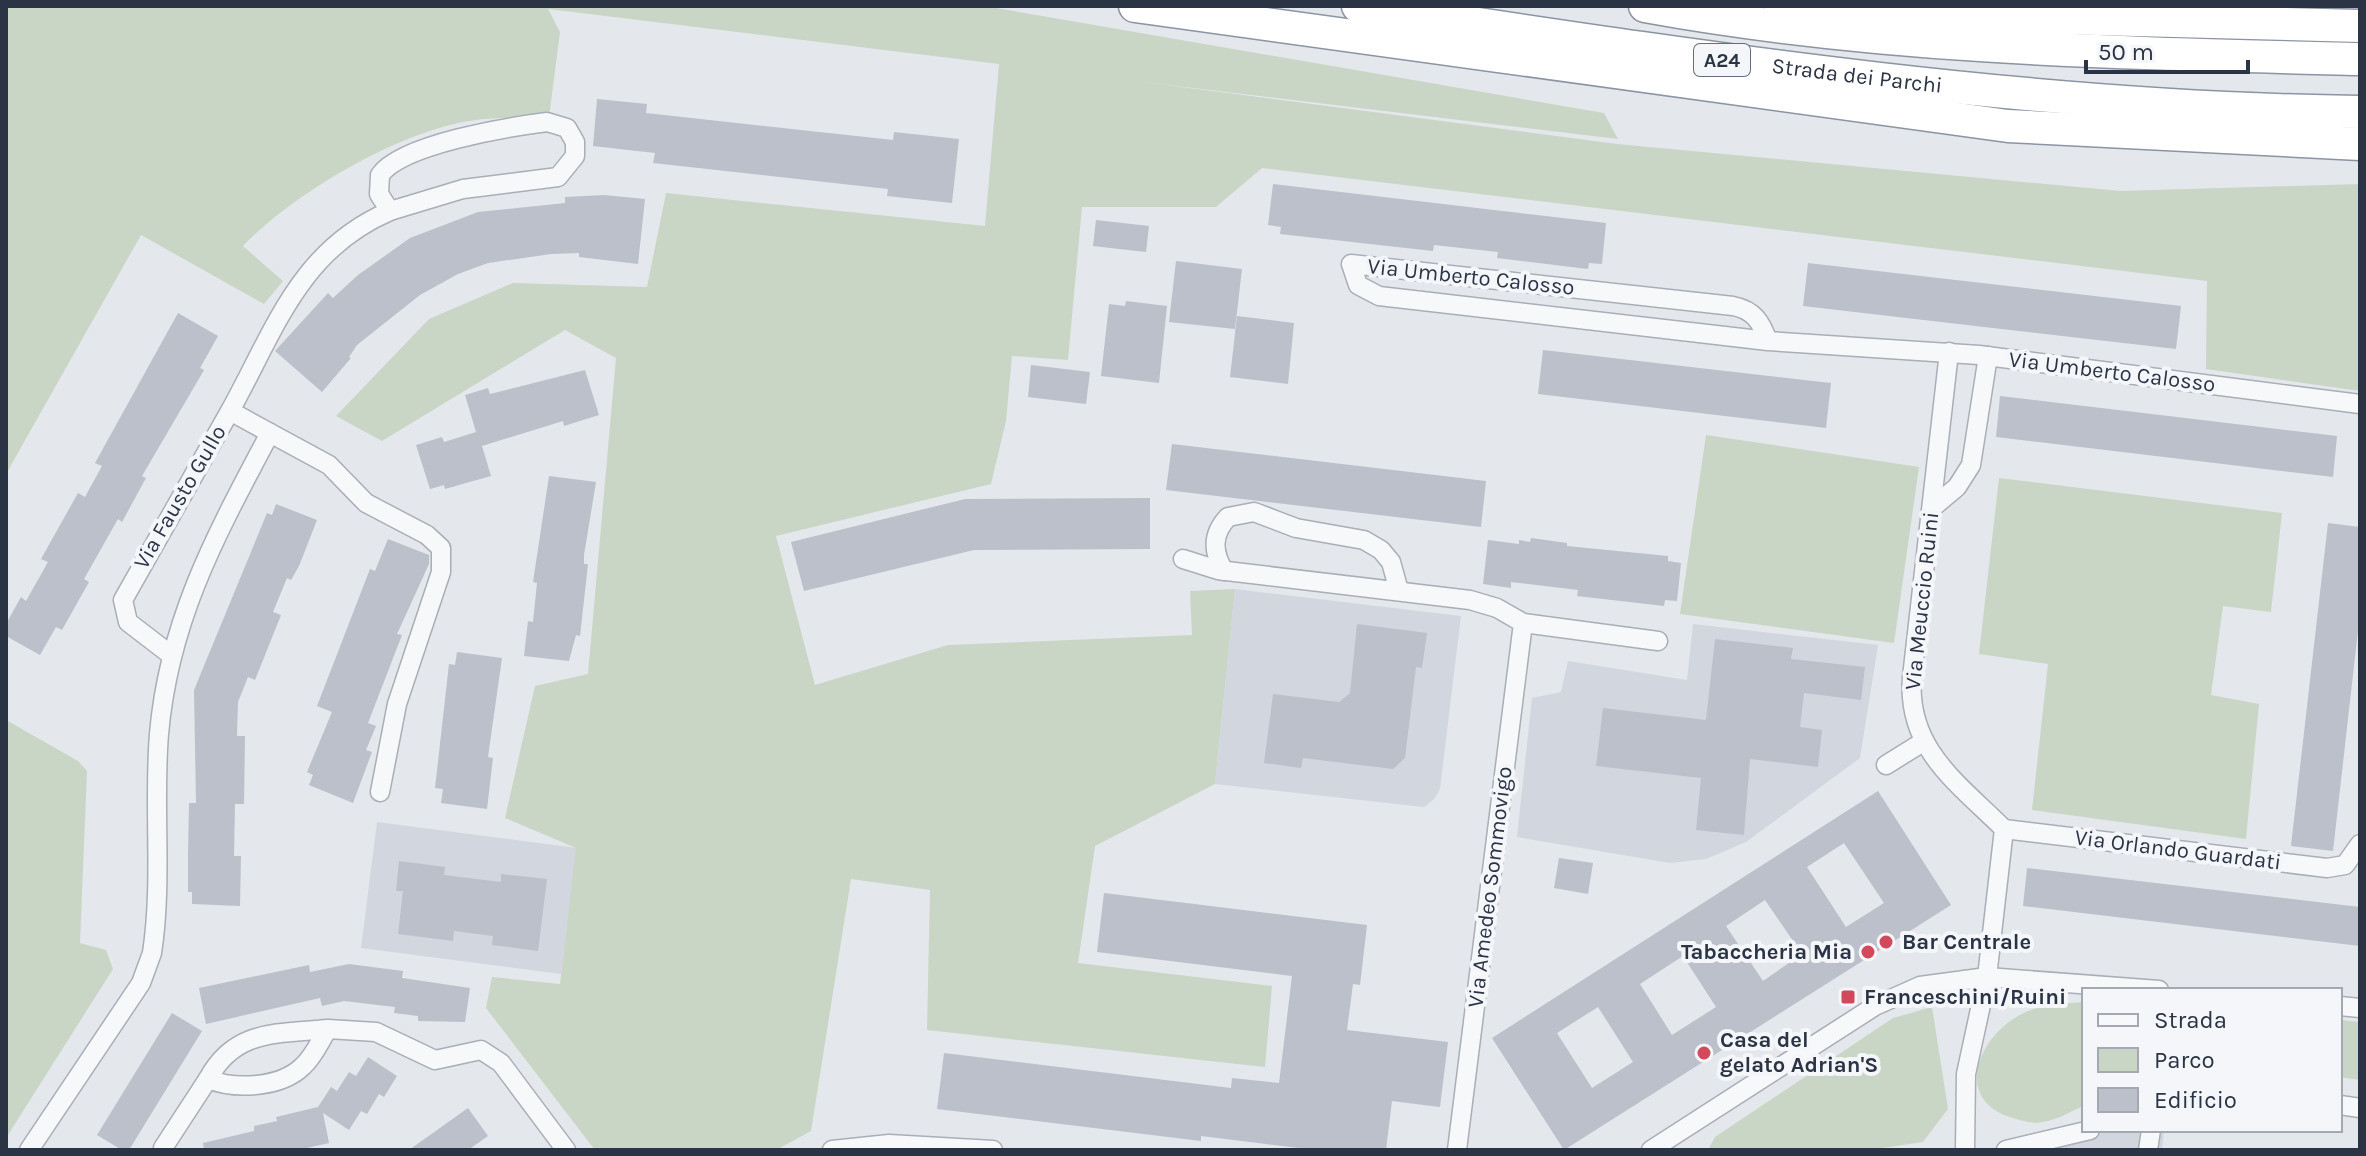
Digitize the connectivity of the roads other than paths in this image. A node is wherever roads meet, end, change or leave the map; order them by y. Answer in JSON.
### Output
{"nodes":[{"id":1,"x":1135,"y":6,"type":"edge"},
{"id":2,"x":1358,"y":6,"type":"edge"},
{"id":3,"x":1645,"y":6,"type":"edge"},
{"id":4,"x":1780,"y":6,"type":"edge"},
{"id":5,"x":2360,"y":26,"type":"edge"},
{"id":6,"x":2360,"y":59,"type":"edge"},
{"id":7,"x":2360,"y":112,"type":"edge"},
{"id":8,"x":2360,"y":144,"type":"edge"},
{"id":9,"x":390,"y":211,"type":"junction"},
{"id":10,"x":1590,"y":290,"type":"junction"},
{"id":11,"x":1588,"y":320,"type":"junction"},
{"id":12,"x":1768,"y":341,"type":"junction"},
{"id":13,"x":1949,"y":352,"type":"junction"},
{"id":14,"x":1988,"y":356,"type":"junction"},
{"id":15,"x":2360,"y":404,"type":"edge"},
{"id":16,"x":230,"y":411,"type":"junction"},
{"id":17,"x":270,"y":433,"type":"junction"},
{"id":18,"x":1932,"y":508,"type":"junction"},
{"id":19,"x":1183,"y":559,"type":"dead end"},
{"id":20,"x":1224,"y":571,"type":"junction"},
{"id":21,"x":1399,"y":591,"type":"junction"},
{"id":22,"x":1523,"y":623,"type":"junction"},
{"id":23,"x":1658,"y":641,"type":"dead end"},
{"id":24,"x":171,"y":655,"type":"junction"},
{"id":25,"x":1923,"y":742,"type":"junction"},
{"id":26,"x":1886,"y":765,"type":"dead end"},
{"id":27,"x":380,"y":792,"type":"dead end"},
{"id":28,"x":2004,"y":829,"type":"junction"},
{"id":29,"x":2355,"y":852,"type":"edge"},
{"id":30,"x":1987,"y":977,"type":"junction"},
{"id":31,"x":2133,"y":988,"type":"edge"},
{"id":32,"x":328,"y":1029,"type":"junction"},
{"id":33,"x":208,"y":1079,"type":"junction"},
{"id":34,"x":2082,"y":1132,"type":"edge"},
{"id":35,"x":1676,"y":1143,"type":"edge"},
{"id":36,"x":163,"y":1148,"type":"edge"},
{"id":37,"x":29,"y":1150,"type":"edge"},
{"id":38,"x":566,"y":1150,"type":"edge"},
{"id":39,"x":832,"y":1150,"type":"edge"},
{"id":40,"x":993,"y":1150,"type":"edge"},
{"id":41,"x":1457,"y":1150,"type":"edge"},
{"id":42,"x":1651,"y":1150,"type":"edge"},
{"id":43,"x":1965,"y":1150,"type":"edge"},
{"id":44,"x":2006,"y":1150,"type":"edge"}],
"edges":[{"from":1,"to":8,"type":"highway"},
{"from":2,"to":7,"type":"highway","name":"Strada dei Parchi","number":"A24"},
{"from":3,"to":6,"type":"highway","name":"Strada dei Parchi","number":"A24"},
{"from":4,"to":5,"type":"highway"},
{"from":9,"to":9,"type":"street"},
{"from":9,"to":16,"type":"street"},
{"from":10,"to":11,"type":"street"},
{"from":10,"to":11,"type":"street","name":"Via Umberto Calosso"},
{"from":10,"to":12,"type":"street","name":"Via Umberto Calosso"},
{"from":11,"to":12,"type":"street","name":"Via Umberto Calosso"},
{"from":12,"to":13,"type":"street","name":"Via Umberto Calosso"},
{"from":13,"to":14,"type":"street","name":"Via Umberto Calosso"},
{"from":13,"to":18,"type":"street","name":"Via Meuccio Ruini"},
{"from":14,"to":15,"type":"street","name":"Via Umberto Calosso"},
{"from":14,"to":18,"type":"street"},
{"from":16,"to":17,"type":"street","name":"Via Fausto Gullo"},
{"from":16,"to":24,"type":"street","name":"Via Fausto Gullo"},
{"from":17,"to":24,"type":"street"},
{"from":17,"to":27,"type":"street","name":"Via Fausto Gullo"},
{"from":18,"to":25,"type":"street","name":"Via Meuccio Ruini"},
{"from":19,"to":20,"type":"street"},
{"from":20,"to":21,"type":"street"},
{"from":20,"to":21,"type":"street"},
{"from":21,"to":22,"type":"street"},
{"from":22,"to":23,"type":"street"},
{"from":22,"to":41,"type":"street","name":"Via Amedeo Sommovigo"},
{"from":24,"to":37,"type":"street"},
{"from":25,"to":26,"type":"street"},
{"from":25,"to":28,"type":"street","name":"Via Meuccio Ruini"},
{"from":28,"to":29,"type":"street","name":"Via Orlando Guardati"},
{"from":28,"to":30,"type":"street"},
{"from":30,"to":31,"type":"street"},
{"from":30,"to":35,"type":"street"},
{"from":30,"to":43,"type":"street"},
{"from":32,"to":33,"type":"street"},
{"from":32,"to":33,"type":"street"},
{"from":32,"to":38,"type":"street"},
{"from":33,"to":36,"type":"street"},
{"from":34,"to":44,"type":"street"},
{"from":35,"to":42,"type":"street"},
{"from":39,"to":40,"type":"street"}]}
